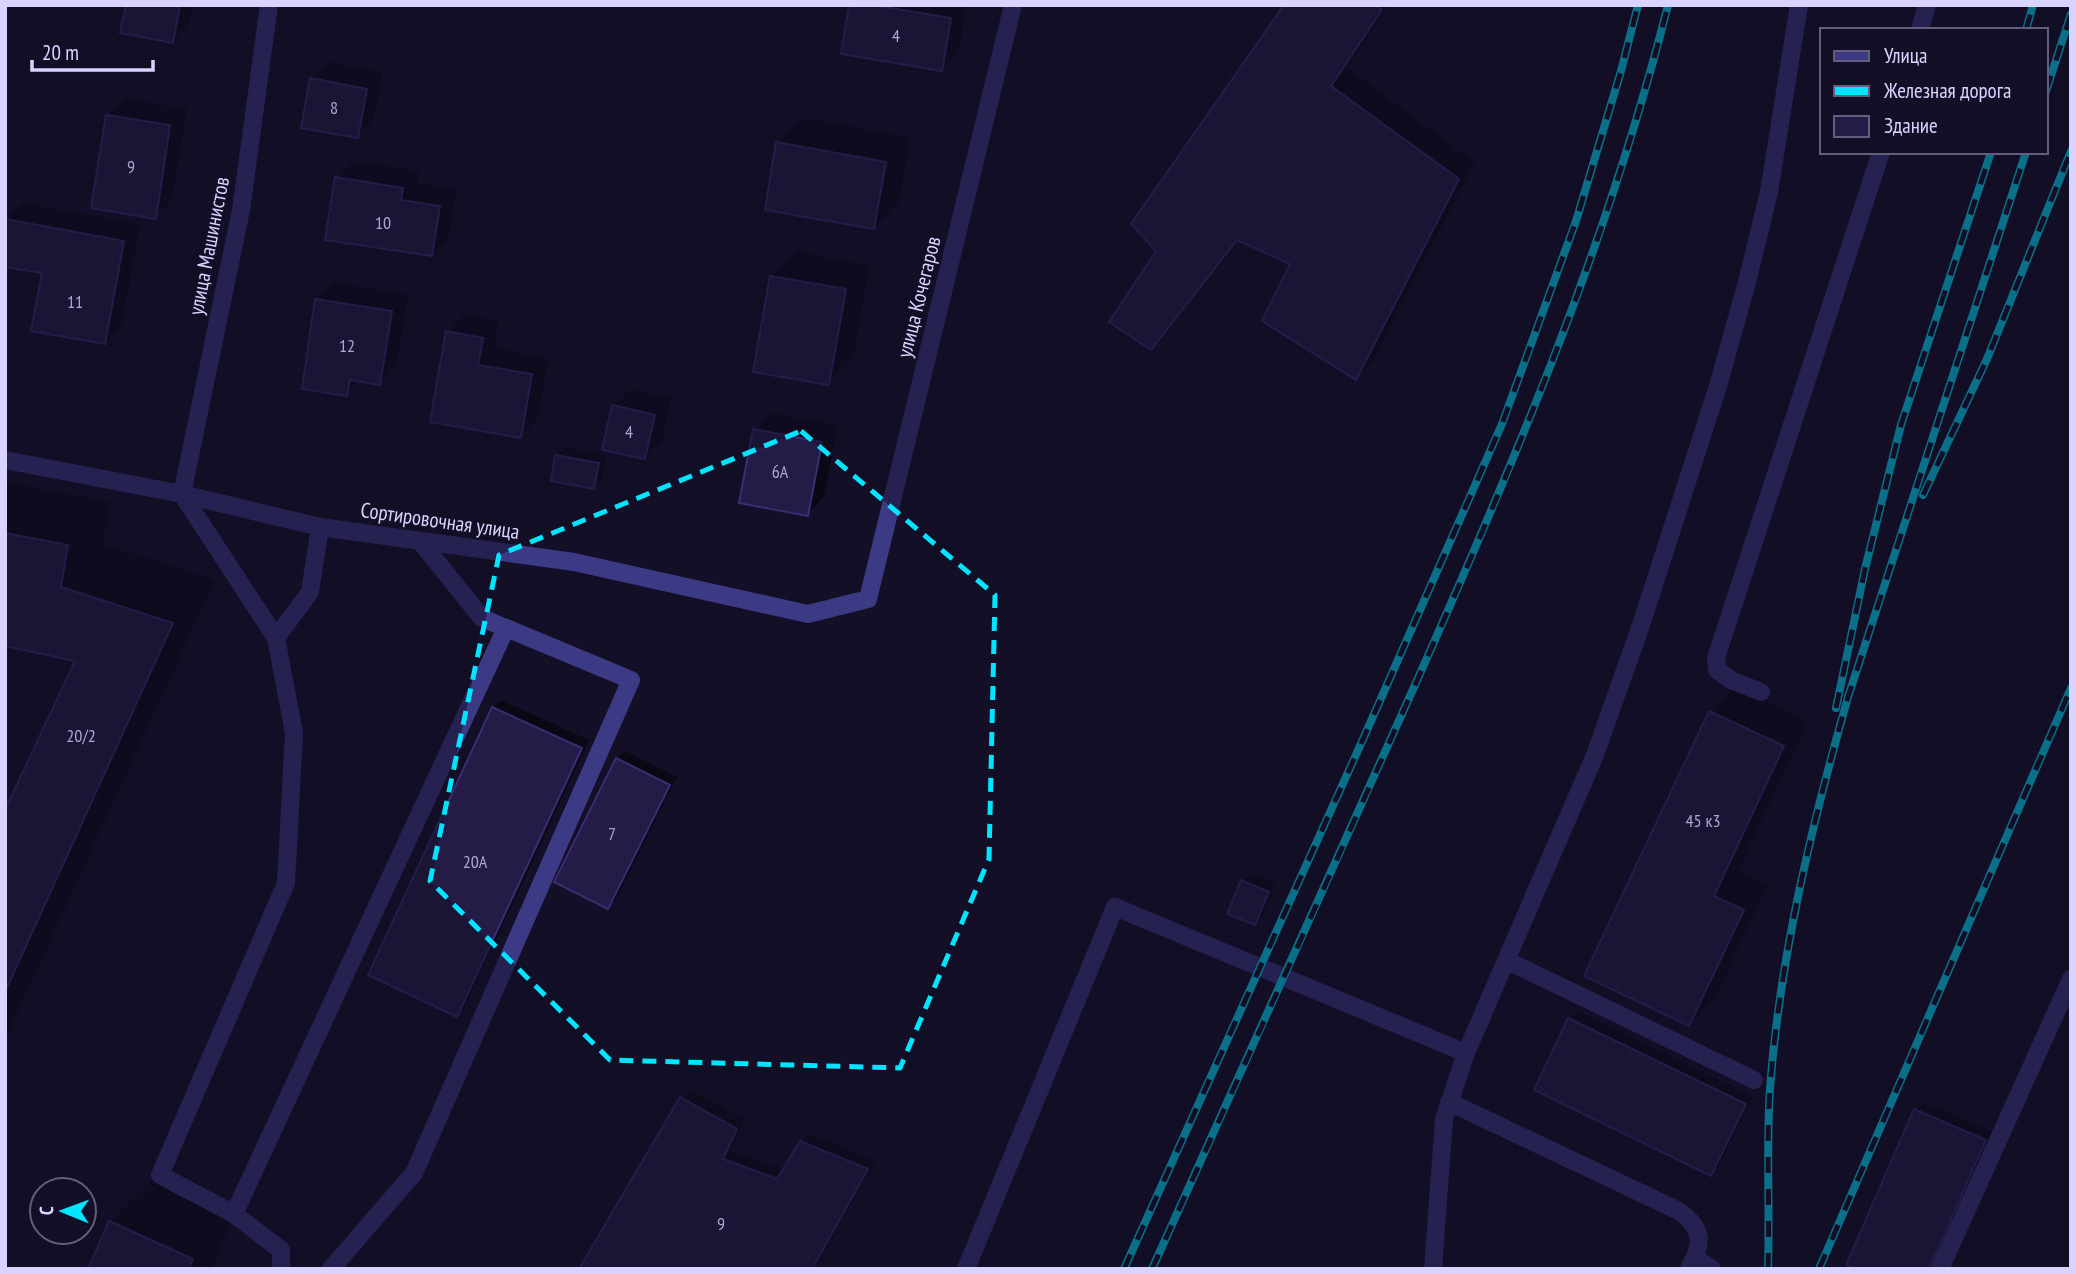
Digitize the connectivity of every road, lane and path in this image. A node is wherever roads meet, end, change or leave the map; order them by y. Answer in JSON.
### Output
{"nodes":[{"id":1,"x":269,"y":5,"type":"edge"},
{"id":2,"x":1013,"y":5,"type":"edge"},
{"id":3,"x":1799,"y":5,"type":"edge"},
{"id":4,"x":1927,"y":5,"type":"edge"},
{"id":5,"x":1921,"y":28,"type":"edge"},
{"id":6,"x":1880,"y":154,"type":"edge"},
{"id":7,"x":5,"y":460,"type":"edge"},
{"id":8,"x":181,"y":494,"type":"junction"},
{"id":9,"x":320,"y":527,"type":"junction"},
{"id":10,"x":420,"y":541,"type":"junction"},
{"id":11,"x":868,"y":599,"type":"joint"},
{"id":12,"x":506,"y":628,"type":"junction"},
{"id":13,"x":276,"y":638,"type":"junction"},
{"id":14,"x":1761,"y":692,"type":"dead end"},
{"id":15,"x":1506,"y":960,"type":"junction"},
{"id":16,"x":2071,"y":979,"type":"edge"},
{"id":17,"x":1466,"y":1053,"type":"junction"},
{"id":18,"x":1754,"y":1080,"type":"dead end"},
{"id":19,"x":1449,"y":1102,"type":"junction"},
{"id":20,"x":234,"y":1214,"type":"junction"},
{"id":21,"x":1692,"y":1264,"type":"edge"},
{"id":22,"x":281,"y":1269,"type":"edge"},
{"id":23,"x":331,"y":1269,"type":"edge"},
{"id":24,"x":966,"y":1269,"type":"edge"},
{"id":25,"x":1433,"y":1269,"type":"edge"},
{"id":26,"x":1712,"y":1269,"type":"edge"},
{"id":27,"x":1940,"y":1269,"type":"edge"}],
"edges":[{"from":1,"to":8,"type":"street","name":"улица Машинистов"},
{"from":2,"to":11,"type":"street","name":"улица Кочегаров"},
{"from":3,"to":15,"type":"street"},
{"from":4,"to":5,"type":"street"},
{"from":6,"to":14,"type":"street"},
{"from":7,"to":8,"type":"street","name":"Сортировочная улица"},
{"from":8,"to":9,"type":"street","name":"Сортировочная улица"},
{"from":8,"to":13,"type":"street"},
{"from":9,"to":10,"type":"street","name":"Сортировочная улица"},
{"from":9,"to":13,"type":"street"},
{"from":10,"to":11,"type":"street","name":"Сортировочная улица"},
{"from":10,"to":12,"type":"street"},
{"from":12,"to":20,"type":"street"},
{"from":12,"to":23,"type":"street"},
{"from":13,"to":20,"type":"street"},
{"from":15,"to":17,"type":"street"},
{"from":15,"to":18,"type":"street"},
{"from":16,"to":27,"type":"street"},
{"from":17,"to":19,"type":"street"},
{"from":17,"to":24,"type":"street"},
{"from":19,"to":21,"type":"street"},
{"from":19,"to":25,"type":"street"},
{"from":20,"to":22,"type":"street"},
{"from":21,"to":26,"type":"street"}]}
